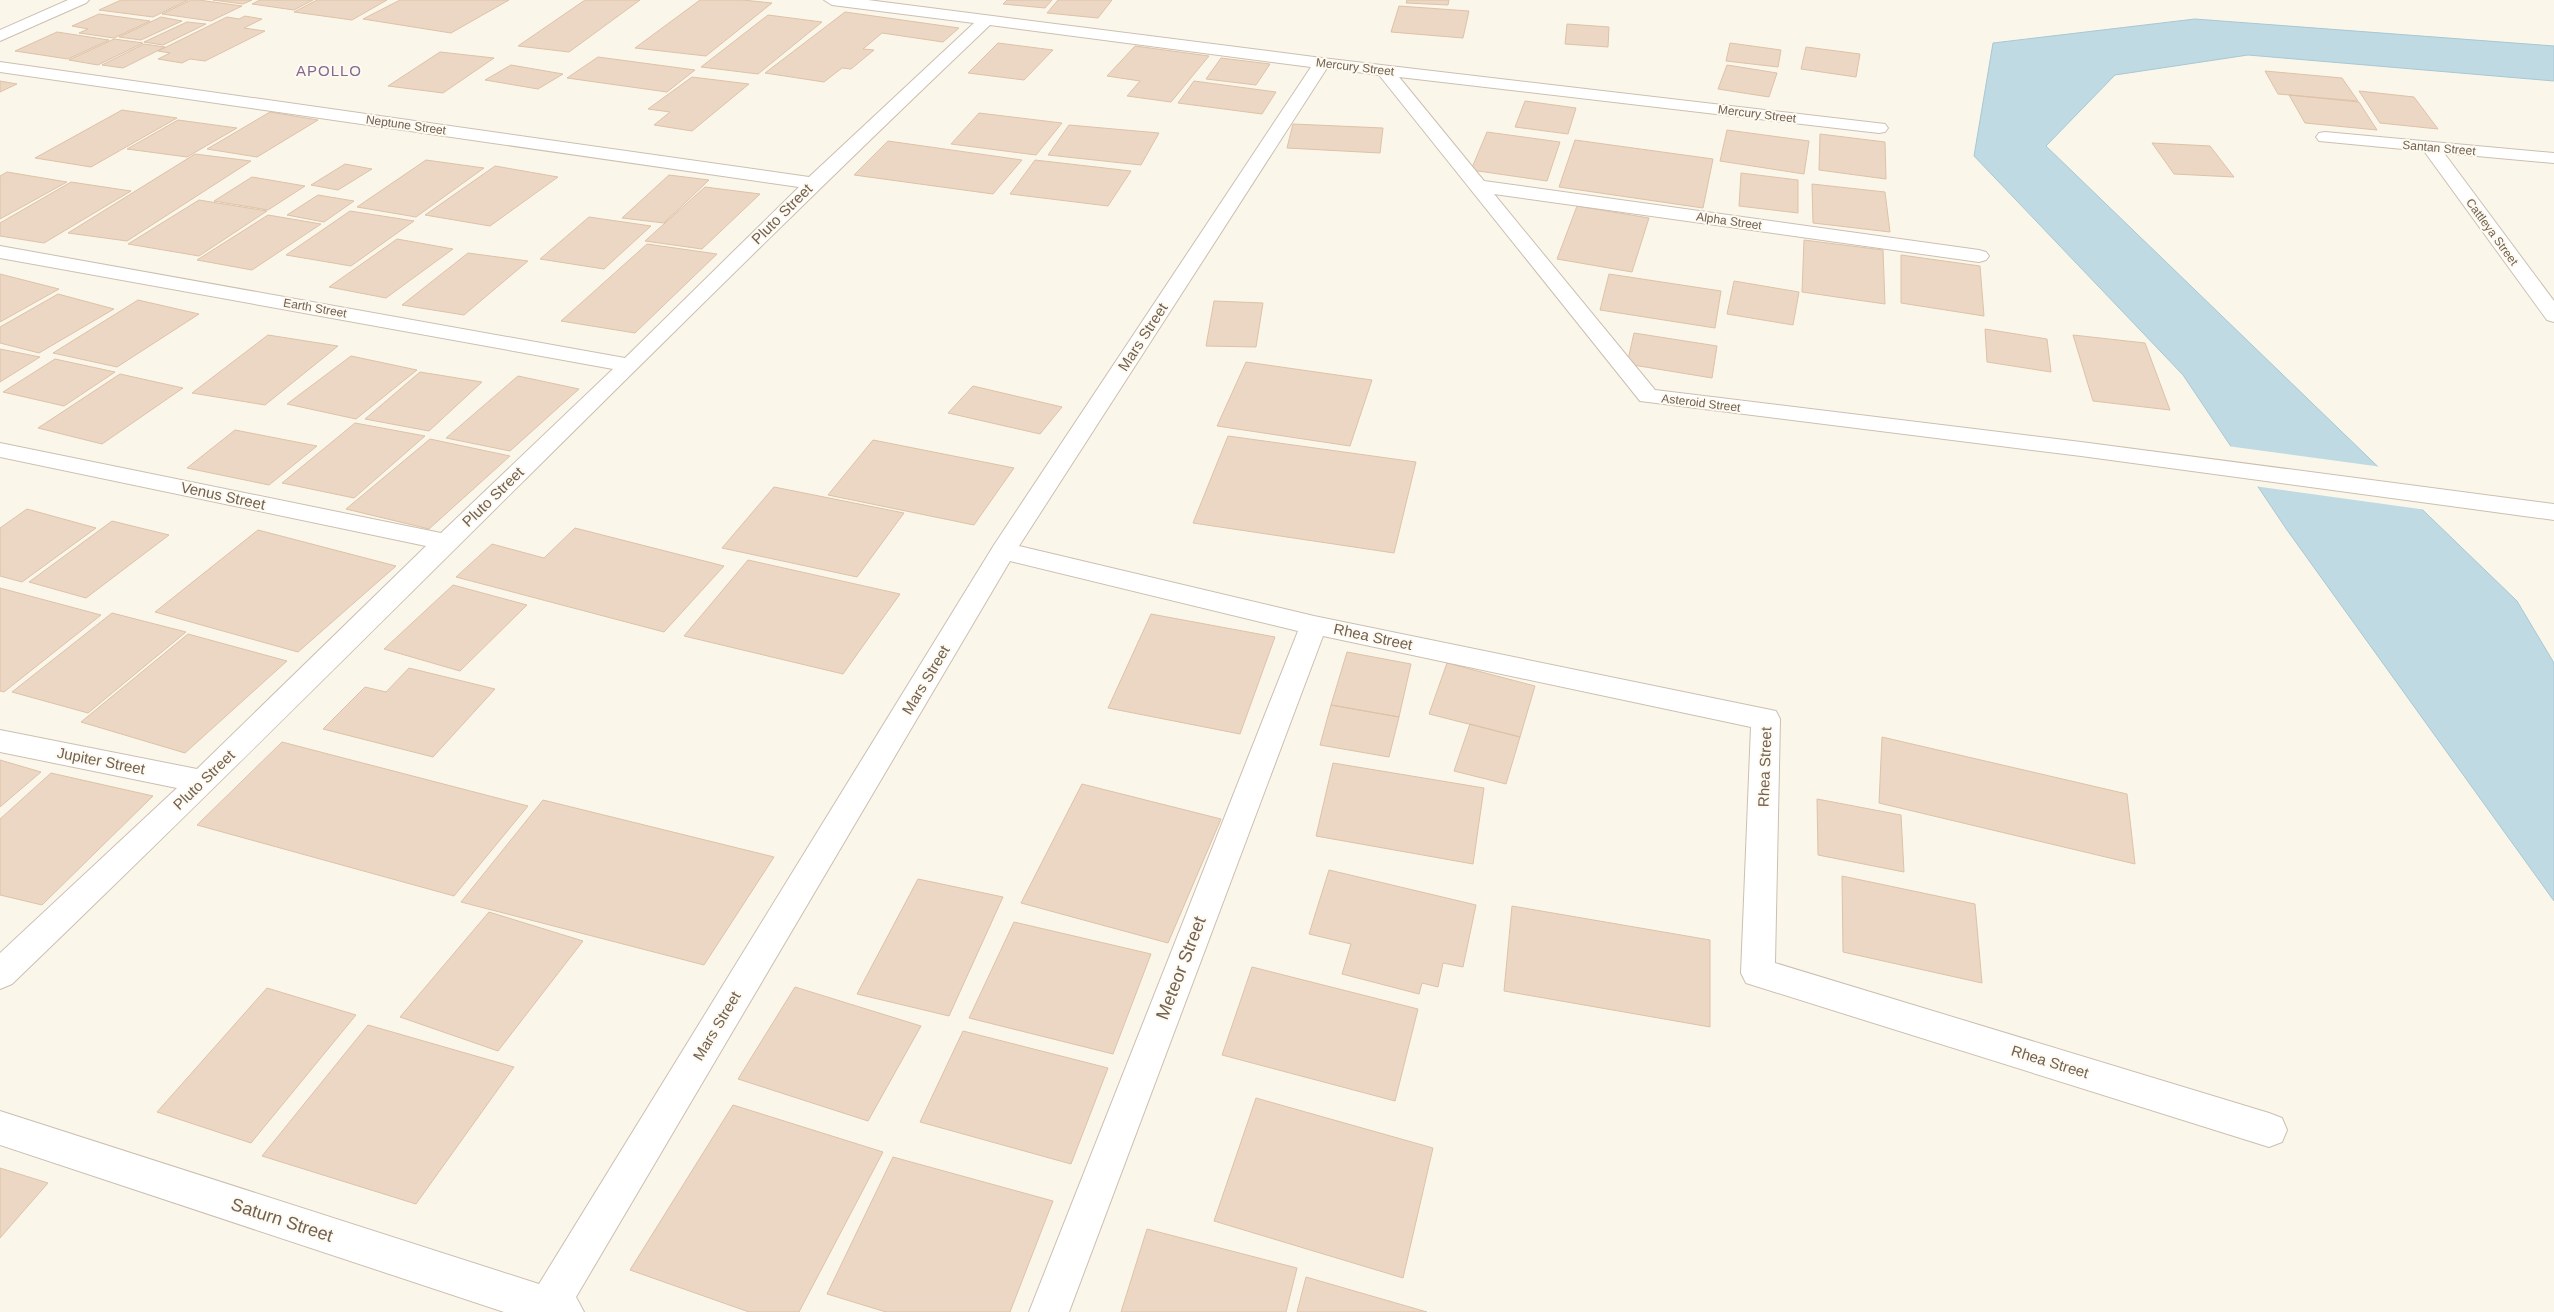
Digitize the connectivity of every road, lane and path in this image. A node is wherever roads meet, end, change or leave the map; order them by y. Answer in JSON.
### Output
{"nodes":[{"id":1,"x":82,"y":0,"type":"edge"},
{"id":2,"x":832,"y":0,"type":"edge"},
{"id":3,"x":986,"y":20,"type":"junction"},
{"id":4,"x":0,"y":36,"type":"edge"},
{"id":5,"x":1322,"y":63,"type":"junction"},
{"id":6,"x":0,"y":67,"type":"edge"},
{"id":7,"x":1386,"y":70,"type":"junction"},
{"id":8,"x":1878,"y":128,"type":"dead end"},
{"id":9,"x":2325,"y":137,"type":"dead end"},
{"id":10,"x":2430,"y":147,"type":"junction"},
{"id":11,"x":2554,"y":158,"type":"edge"},
{"id":12,"x":813,"y":183,"type":"junction"},
{"id":13,"x":1479,"y":186,"type":"junction"},
{"id":14,"x":0,"y":252,"type":"edge"},
{"id":15,"x":1979,"y":256,"type":"dead end"},
{"id":16,"x":2553,"y":312,"type":"edge"},
{"id":17,"x":630,"y":365,"type":"junction"},
{"id":18,"x":0,"y":450,"type":"edge"},
{"id":19,"x":2554,"y":512,"type":"edge"},
{"id":20,"x":446,"y":542,"type":"junction"},
{"id":21,"x":1003,"y":551,"type":"junction"},
{"id":22,"x":1314,"y":625,"type":"junction"},
{"id":23,"x":0,"y":741,"type":"edge"},
{"id":24,"x":203,"y":782,"type":"junction"},
{"id":25,"x":0,"y":974,"type":"edge"},
{"id":26,"x":0,"y":1128,"type":"edge"},
{"id":27,"x":2269,"y":1130,"type":"dead end"},
{"id":28,"x":556,"y":1310,"type":"edge"},
{"id":29,"x":1048,"y":1312,"type":"edge"}],
"edges":[{"from":1,"to":4,"type":"street"},
{"from":2,"to":3,"type":"street","name":"Mercury Street"},
{"from":3,"to":5,"type":"street","name":"Mercury Street"},
{"from":3,"to":12,"type":"street","name":"Pluto Street"},
{"from":5,"to":7,"type":"street","name":"Mercury Street"},
{"from":5,"to":21,"type":"street","name":"Mars Street"},
{"from":6,"to":12,"type":"street","name":"Neptune Street"},
{"from":7,"to":8,"type":"street","name":"Mercury Street"},
{"from":7,"to":13,"type":"street","name":"Asteroid Street"},
{"from":9,"to":10,"type":"street","name":"Santan Street"},
{"from":10,"to":11,"type":"street","name":"Santan Street"},
{"from":10,"to":16,"type":"street","name":"Cattleya Street"},
{"from":12,"to":17,"type":"street","name":"Pluto Street"},
{"from":13,"to":15,"type":"street","name":"Alpha Street"},
{"from":13,"to":19,"type":"street","name":"Asteroid Street"},
{"from":14,"to":17,"type":"street","name":"Earth Street"},
{"from":17,"to":20,"type":"street","name":"Pluto Street"},
{"from":18,"to":20,"type":"street","name":"Venus Street"},
{"from":20,"to":24,"type":"street","name":"Pluto Street"},
{"from":21,"to":22,"type":"street","name":"Rhea Street"},
{"from":21,"to":28,"type":"street","name":"Mars Street"},
{"from":22,"to":27,"type":"street","name":"Rhea Street"},
{"from":22,"to":29,"type":"street","name":"Meteor Street"},
{"from":23,"to":24,"type":"street","name":"Jupiter Street"},
{"from":24,"to":25,"type":"street","name":"Pluto Street"},
{"from":26,"to":28,"type":"street","name":"Saturn Street"}]}
